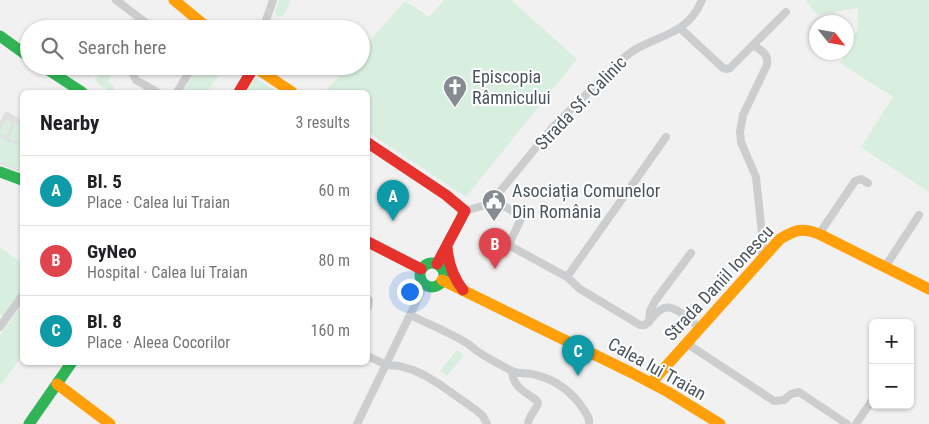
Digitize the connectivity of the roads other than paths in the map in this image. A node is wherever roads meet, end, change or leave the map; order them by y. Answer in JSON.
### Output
{"nodes":[{"id":1,"x":116,"y":0,"type":"edge"},
{"id":2,"x":174,"y":0,"type":"edge"},
{"id":3,"x":273,"y":0,"type":"edge"},
{"id":4,"x":702,"y":0,"type":"edge"},
{"id":5,"x":786,"y":12,"type":"dead end"},
{"id":6,"x":142,"y":20,"type":"edge"},
{"id":7,"x":197,"y":20,"type":"edge"},
{"id":8,"x":266,"y":20,"type":"edge"},
{"id":9,"x":680,"y":28,"type":"junction"},
{"id":10,"x":0,"y":36,"type":"edge"},
{"id":11,"x":753,"y":45,"type":"junction"},
{"id":12,"x":20,"y":50,"type":"edge"},
{"id":13,"x":56,"y":75,"type":"edge"},
{"id":14,"x":134,"y":75,"type":"edge"},
{"id":15,"x":187,"y":75,"type":"edge"},
{"id":16,"x":249,"y":75,"type":"edge"},
{"id":17,"x":266,"y":75,"type":"edge"},
{"id":18,"x":79,"y":90,"type":"edge"},
{"id":19,"x":154,"y":90,"type":"edge"},
{"id":20,"x":178,"y":90,"type":"edge"},
{"id":21,"x":240,"y":90,"type":"edge"},
{"id":22,"x":289,"y":90,"type":"edge"},
{"id":23,"x":666,"y":137,"type":"dead end"},
{"id":24,"x":370,"y":144,"type":"edge"},
{"id":25,"x":0,"y":172,"type":"edge"},
{"id":26,"x":20,"y":179,"type":"edge"},
{"id":27,"x":868,"y":183,"type":"dead end"},
{"id":28,"x":494,"y":200,"type":"junction"},
{"id":29,"x":464,"y":211,"type":"junction"},
{"id":30,"x":919,"y":215,"type":"dead end"},
{"id":31,"x":819,"y":234,"type":"junction"},
{"id":32,"x":370,"y":243,"type":"edge"},
{"id":33,"x":447,"y":246,"type":"junction"},
{"id":34,"x":691,"y":253,"type":"dead end"},
{"id":35,"x":762,"y":259,"type":"junction"},
{"id":36,"x":437,"y":264,"type":"junction"},
{"id":37,"x":885,"y":267,"type":"junction"},
{"id":38,"x":421,"y":270,"type":"junction"},
{"id":39,"x":567,"y":277,"type":"junction"},
{"id":40,"x":442,"y":280,"type":"junction"},
{"id":41,"x":425,"y":284,"type":"junction"},
{"id":42,"x":929,"y":289,"type":"edge"},
{"id":43,"x":463,"y":290,"type":"junction"},
{"id":44,"x":20,"y":299,"type":"edge"},
{"id":45,"x":410,"y":315,"type":"junction"},
{"id":46,"x":649,"y":322,"type":"junction"},
{"id":47,"x":0,"y":327,"type":"edge"},
{"id":48,"x":700,"y":328,"type":"junction"},
{"id":49,"x":686,"y":343,"type":"junction"},
{"id":50,"x":370,"y":357,"type":"edge"},
{"id":51,"x":70,"y":365,"type":"edge"},
{"id":52,"x":386,"y":365,"type":"junction"},
{"id":53,"x":512,"y":371,"type":"junction"},
{"id":54,"x":651,"y":383,"type":"junction"},
{"id":55,"x":57,"y":384,"type":"junction"},
{"id":56,"x":869,"y":405,"type":"edge"},
{"id":57,"x":29,"y":424,"type":"edge"},
{"id":58,"x":110,"y":424,"type":"edge"},
{"id":59,"x":357,"y":424,"type":"edge"},
{"id":60,"x":487,"y":424,"type":"edge"},
{"id":61,"x":528,"y":424,"type":"edge"},
{"id":62,"x":589,"y":424,"type":"edge"},
{"id":63,"x":720,"y":424,"type":"edge"},
{"id":64,"x":847,"y":424,"type":"edge"},
{"id":65,"x":856,"y":424,"type":"edge"}],
"edges":[{"from":1,"to":6,"type":"street"},
{"from":2,"to":7,"type":"street"},
{"from":3,"to":8,"type":"street"},
{"from":4,"to":9,"type":"street","name":"Strada Sf. Calinic"},
{"from":5,"to":11,"type":"street"},
{"from":9,"to":11,"type":"street"},
{"from":9,"to":28,"type":"street","name":"Strada Sf. Calinic"},
{"from":10,"to":12,"type":"street"},
{"from":11,"to":35,"type":"street"},
{"from":13,"to":18,"type":"street"},
{"from":14,"to":19,"type":"street"},
{"from":15,"to":20,"type":"street"},
{"from":16,"to":21,"type":"street"},
{"from":17,"to":22,"type":"street"},
{"from":23,"to":39,"type":"street"},
{"from":24,"to":29,"type":"street"},
{"from":25,"to":26,"type":"street"},
{"from":27,"to":31,"type":"street"},
{"from":28,"to":29,"type":"street","name":"Strada Sf. Calinic"},
{"from":28,"to":39,"type":"street"},
{"from":29,"to":33,"type":"street"},
{"from":30,"to":37,"type":"street"},
{"from":31,"to":35,"type":"street","name":"Strada Daniil Ionescu"},
{"from":31,"to":37,"type":"street","name":"Strada Daniil Ionescu"},
{"from":32,"to":38,"type":"street"},
{"from":33,"to":36,"type":"street"},
{"from":33,"to":43,"type":"street"},
{"from":34,"to":46,"type":"street"},
{"from":35,"to":48,"type":"street","name":"Strada Daniil Ionescu"},
{"from":36,"to":38,"type":"street"},
{"from":36,"to":40,"type":"street"},
{"from":37,"to":42,"type":"street","name":"Strada Daniil Ionescu"},
{"from":38,"to":41,"type":"street"},
{"from":39,"to":46,"type":"street"},
{"from":40,"to":41,"type":"street"},
{"from":40,"to":43,"type":"street","name":"Calea lui Traian"},
{"from":41,"to":45,"type":"street"},
{"from":43,"to":54,"type":"street","name":"Calea lui Traian"},
{"from":44,"to":47,"type":"street"},
{"from":45,"to":52,"type":"street"},
{"from":45,"to":53,"type":"street"},
{"from":46,"to":48,"type":"street"},
{"from":48,"to":49,"type":"street","name":"Strada Daniil Ionescu"},
{"from":49,"to":54,"type":"street","name":"Strada Daniil Ionescu"},
{"from":49,"to":64,"type":"street"},
{"from":50,"to":52,"type":"street"},
{"from":51,"to":55,"type":"street"},
{"from":52,"to":59,"type":"street"},
{"from":52,"to":60,"type":"street"},
{"from":53,"to":61,"type":"street"},
{"from":53,"to":62,"type":"street"},
{"from":54,"to":63,"type":"street","name":"Calea lui Traian"},
{"from":55,"to":57,"type":"street"},
{"from":55,"to":58,"type":"street"},
{"from":56,"to":65,"type":"street"}]}
